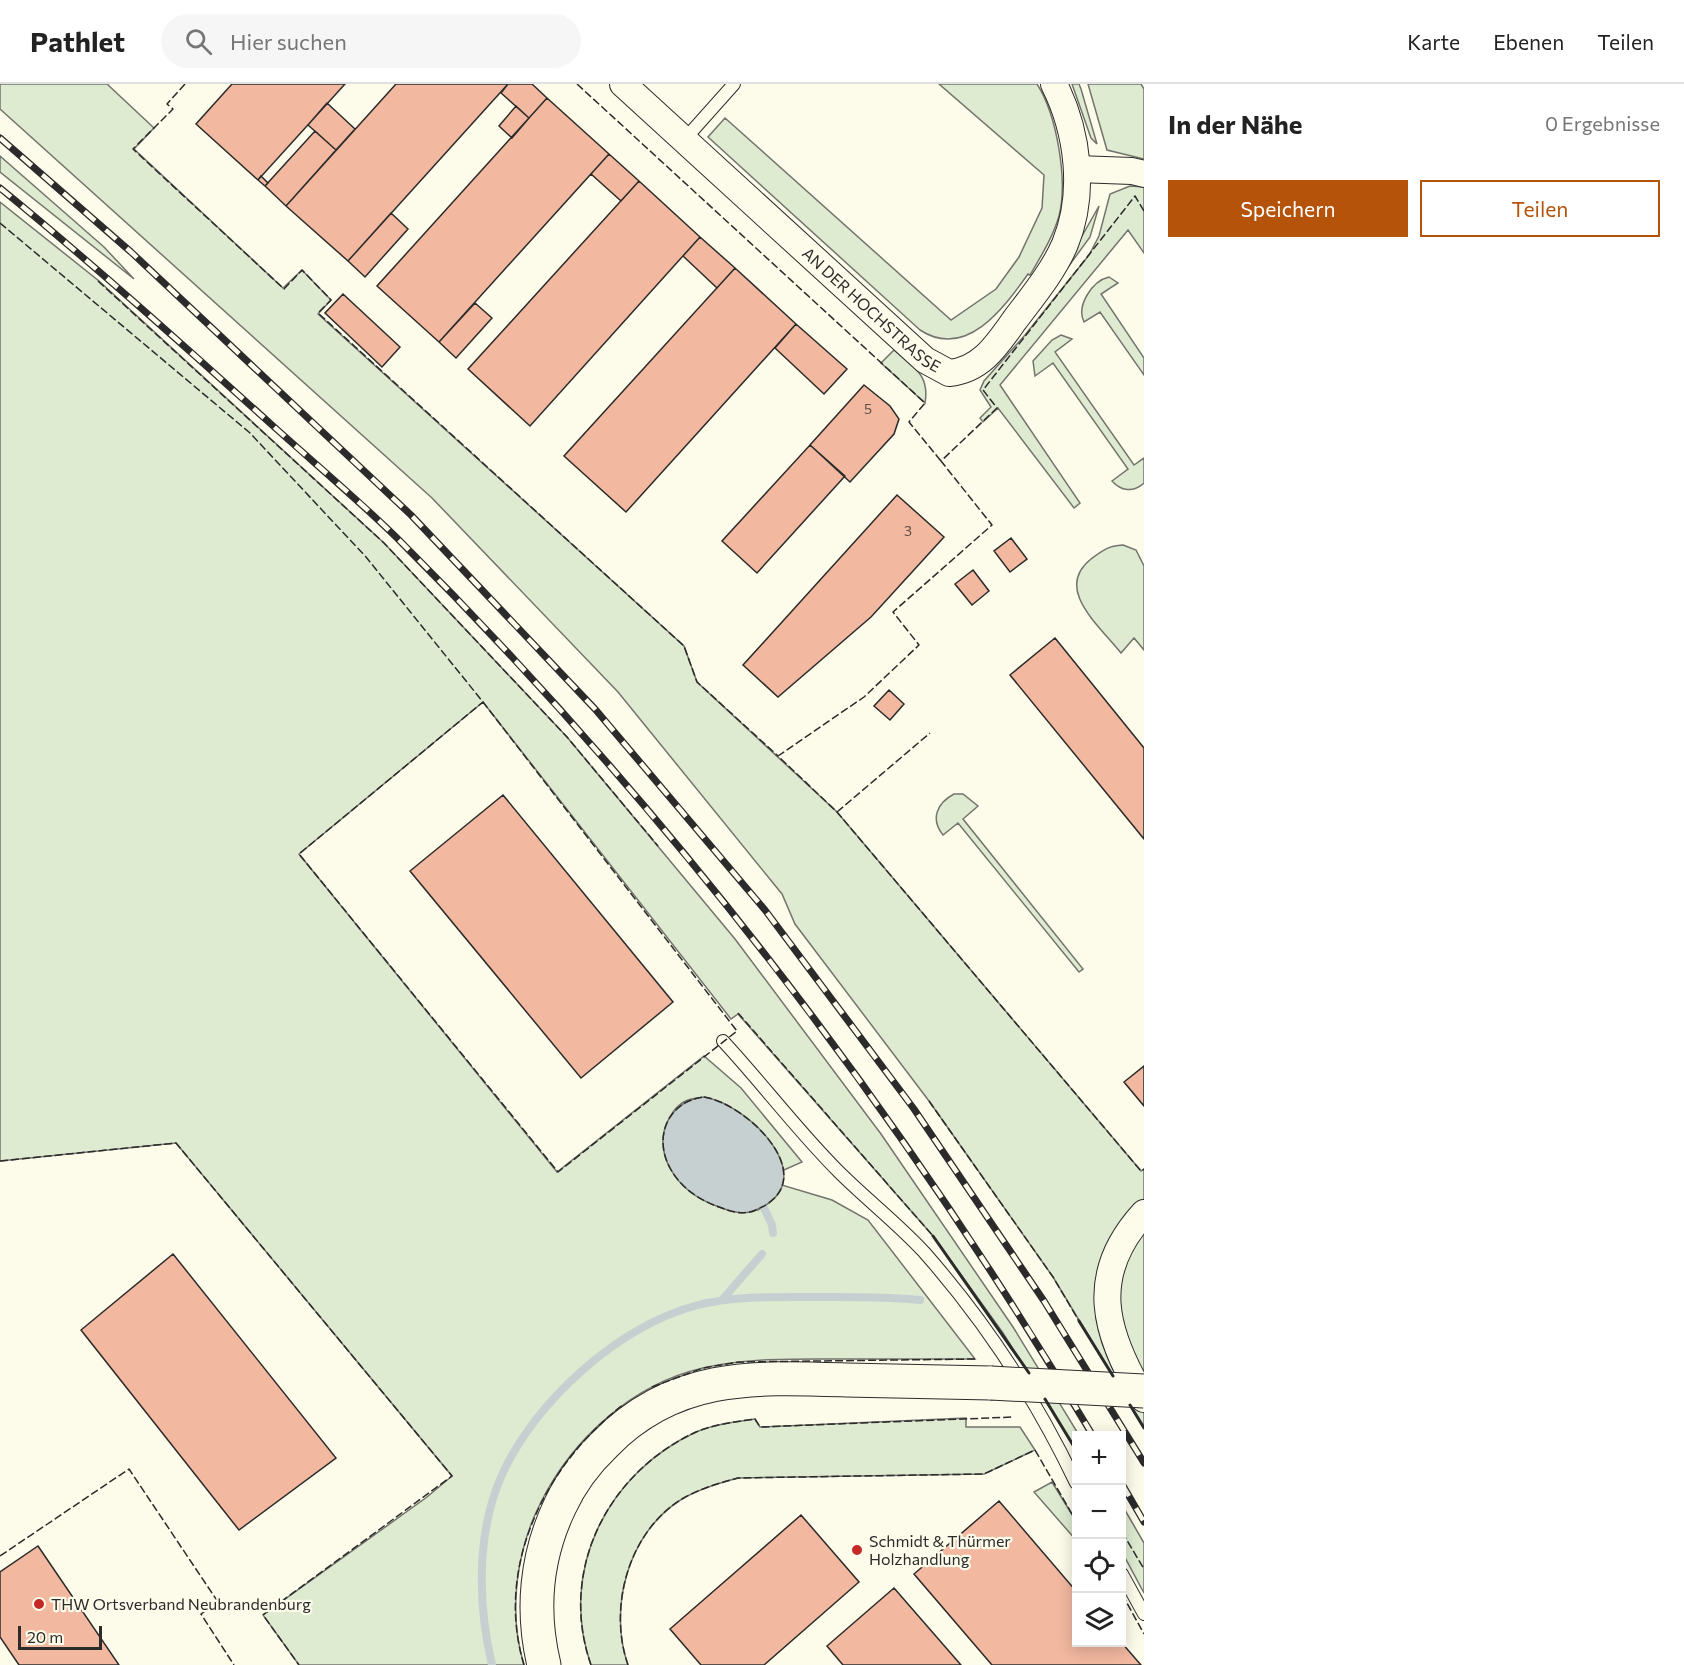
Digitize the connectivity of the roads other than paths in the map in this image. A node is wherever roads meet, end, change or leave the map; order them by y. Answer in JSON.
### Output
{"nodes":[{"id":1,"x":623,"y":84,"type":"edge"},
{"id":2,"x":734,"y":84,"type":"edge"},
{"id":3,"x":1054,"y":84,"type":"edge"},
{"id":4,"x":685,"y":139,"type":"junction"},
{"id":5,"x":1077,"y":169,"type":"junction"},
{"id":6,"x":1144,"y":174,"type":"edge"},
{"id":7,"x":723,"y":1041,"type":"dead end"},
{"id":8,"x":1144,"y":1213,"type":"edge"},
{"id":9,"x":1144,"y":1391,"type":"edge"},
{"id":10,"x":1144,"y":1399,"type":"edge"},
{"id":11,"x":1072,"y":1474,"type":"edge"},
{"id":12,"x":1126,"y":1581,"type":"edge"},
{"id":13,"x":1144,"y":1614,"type":"edge"},
{"id":14,"x":544,"y":1665,"type":"edge"}],
"edges":[{"from":1,"to":4,"type":"street","name":"AN DER HOCHSTRASSE"},
{"from":2,"to":4,"type":"lane"},
{"from":3,"to":5,"type":"street","name":"AN DER HOCHSTRASSE"},
{"from":4,"to":5,"type":"street","name":"AN DER HOCHSTRASSE"},
{"from":5,"to":6,"type":"street"},
{"from":7,"to":11,"type":"lane"},
{"from":8,"to":10,"type":"street"},
{"from":9,"to":14,"type":"main road","bridge":true},
{"from":12,"to":13,"type":"lane"}]}
